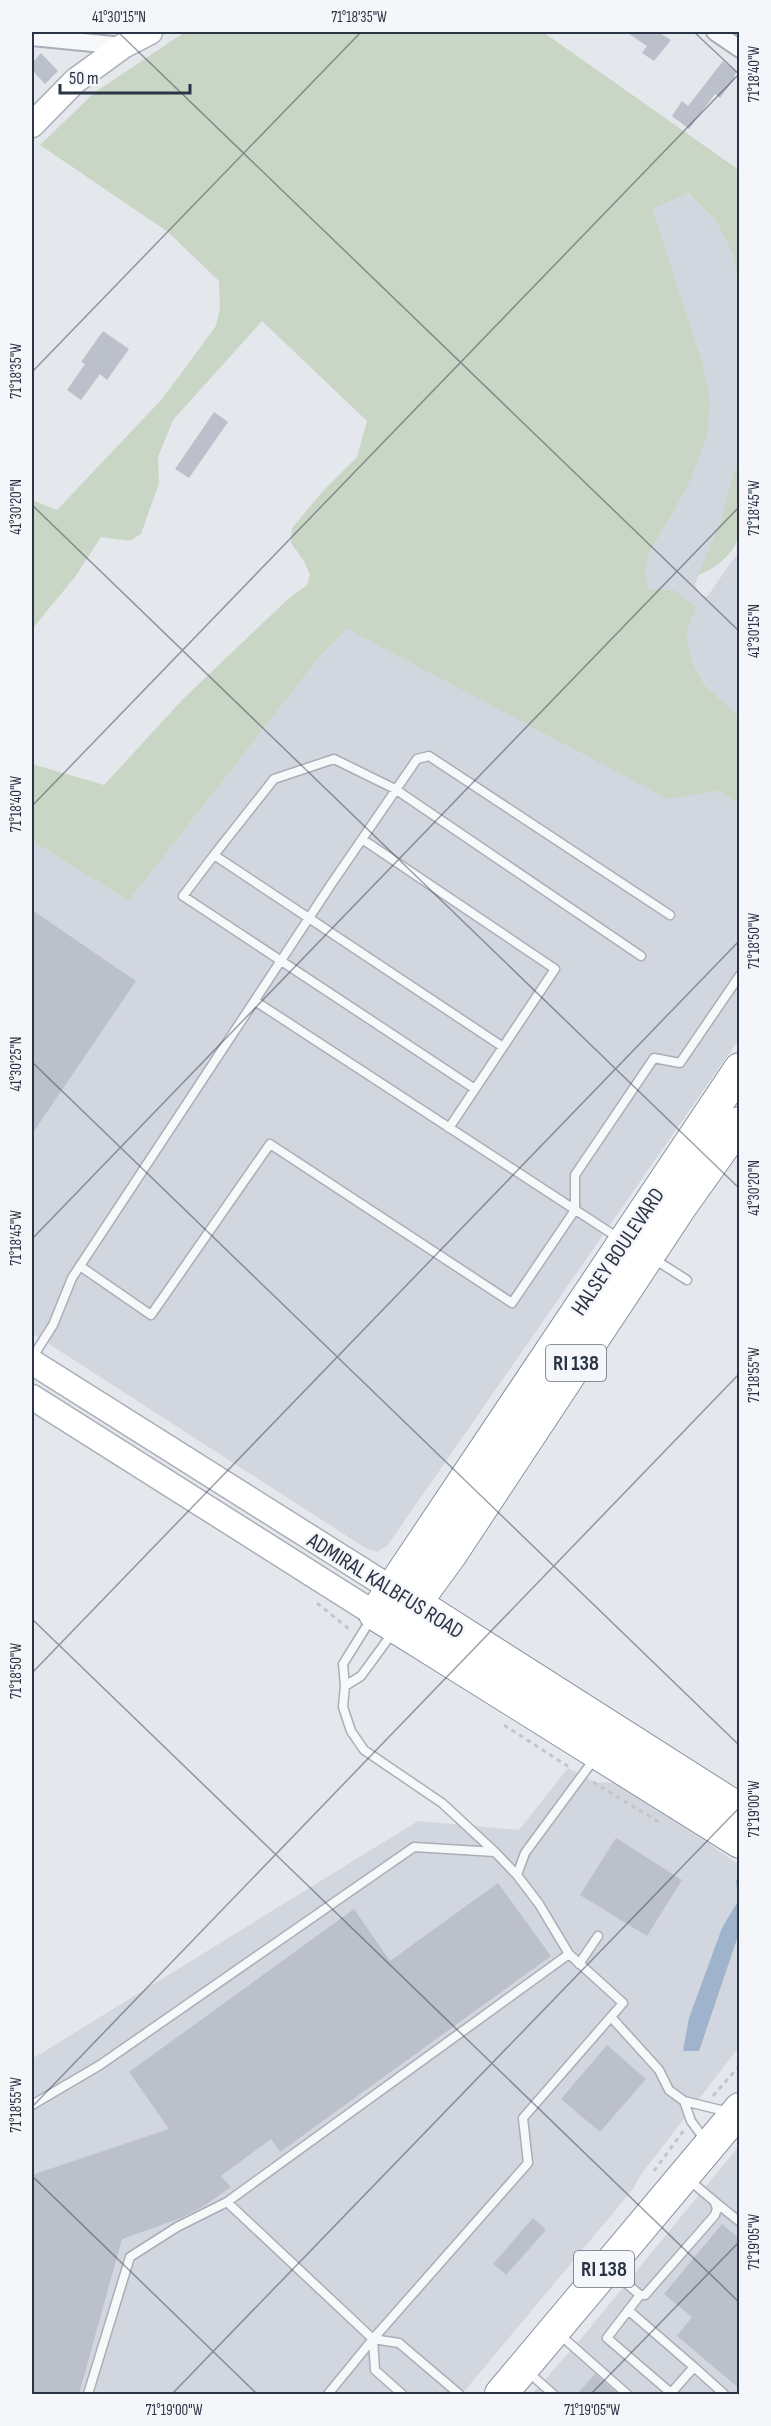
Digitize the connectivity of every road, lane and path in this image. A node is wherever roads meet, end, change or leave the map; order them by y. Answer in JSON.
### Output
{"nodes":[{"id":1,"x":150,"y":32,"type":"edge"},
{"id":2,"x":715,"y":32,"type":"edge"},
{"id":3,"x":32,"y":38,"type":"edge"},
{"id":4,"x":123,"y":46,"type":"junction"},
{"id":5,"x":740,"y":49,"type":"edge"},
{"id":6,"x":32,"y":125,"type":"edge"},
{"id":7,"x":396,"y":789,"type":"junction"},
{"id":8,"x":362,"y":839,"type":"junction"},
{"id":9,"x":214,"y":855,"type":"junction"},
{"id":10,"x":670,"y":915,"type":"dead end"},
{"id":11,"x":309,"y":919,"type":"junction"},
{"id":12,"x":641,"y":956,"type":"dead end"},
{"id":13,"x":281,"y":961,"type":"junction"},
{"id":14,"x":740,"y":975,"type":"edge"},
{"id":15,"x":255,"y":1001,"type":"junction"},
{"id":16,"x":503,"y":1047,"type":"junction"},
{"id":17,"x":740,"y":1069,"type":"edge"},
{"id":18,"x":475,"y":1089,"type":"junction"},
{"id":19,"x":740,"y":1123,"type":"edge"},
{"id":20,"x":449,"y":1128,"type":"junction"},
{"id":21,"x":576,"y":1210,"type":"junction"},
{"id":22,"x":636,"y":1248,"type":"junction"},
{"id":23,"x":80,"y":1266,"type":"junction"},
{"id":24,"x":687,"y":1280,"type":"dead end"},
{"id":25,"x":32,"y":1358,"type":"edge"},
{"id":26,"x":32,"y":1362,"type":"edge"},
{"id":27,"x":32,"y":1397,"type":"edge"},
{"id":28,"x":395,"y":1608,"type":"junction"},
{"id":29,"x":345,"y":1686,"type":"junction"},
{"id":30,"x":597,"y":1755,"type":"junction"},
{"id":31,"x":740,"y":1810,"type":"edge"},
{"id":32,"x":740,"y":1842,"type":"edge"},
{"id":33,"x":495,"y":1852,"type":"junction"},
{"id":34,"x":517,"y":1875,"type":"junction"},
{"id":35,"x":598,"y":1936,"type":"dead end"},
{"id":36,"x":569,"y":1954,"type":"junction"},
{"id":37,"x":579,"y":1964,"type":"junction"},
{"id":38,"x":611,"y":2017,"type":"junction"},
{"id":39,"x":684,"y":2102,"type":"junction"},
{"id":40,"x":32,"y":2105,"type":"edge"},
{"id":41,"x":737,"y":2111,"type":"edge"},
{"id":42,"x":708,"y":2144,"type":"junction"},
{"id":43,"x":683,"y":2175,"type":"junction"},
{"id":44,"x":714,"y":2201,"type":"junction"},
{"id":45,"x":227,"y":2202,"type":"junction"},
{"id":46,"x":737,"y":2216,"type":"edge"},
{"id":47,"x":607,"y":2266,"type":"junction"},
{"id":48,"x":640,"y":2295,"type":"junction"},
{"id":49,"x":628,"y":2310,"type":"junction"},
{"id":50,"x":554,"y":2330,"type":"junction"},
{"id":51,"x":373,"y":2338,"type":"junction"},
{"id":52,"x":694,"y":2367,"type":"junction"},
{"id":53,"x":523,"y":2368,"type":"junction"},
{"id":54,"x":88,"y":2394,"type":"edge"},
{"id":55,"x":328,"y":2394,"type":"edge"},
{"id":56,"x":402,"y":2394,"type":"edge"},
{"id":57,"x":459,"y":2394,"type":"edge"},
{"id":58,"x":501,"y":2394,"type":"edge"},
{"id":59,"x":553,"y":2394,"type":"edge"},
{"id":60,"x":627,"y":2394,"type":"edge"},
{"id":61,"x":723,"y":2394,"type":"edge"}],
"edges":[{"from":1,"to":4,"type":"main road"},
{"from":2,"to":5,"type":"street"},
{"from":3,"to":4,"type":"street"},
{"from":4,"to":6,"type":"main road"},
{"from":7,"to":8,"type":"lane"},
{"from":7,"to":9,"type":"lane"},
{"from":7,"to":10,"type":"lane"},
{"from":7,"to":12,"type":"lane"},
{"from":8,"to":11,"type":"lane"},
{"from":8,"to":16,"type":"lane"},
{"from":9,"to":11,"type":"lane"},
{"from":9,"to":13,"type":"lane"},
{"from":11,"to":13,"type":"lane"},
{"from":11,"to":16,"type":"lane"},
{"from":13,"to":15,"type":"lane"},
{"from":13,"to":18,"type":"lane"},
{"from":14,"to":21,"type":"lane"},
{"from":15,"to":20,"type":"lane"},
{"from":15,"to":23,"type":"lane"},
{"from":16,"to":18,"type":"lane"},
{"from":17,"to":22,"type":"highway","name":"HALSEY BOULEVARD","number":"RI 138"},
{"from":18,"to":20,"type":"lane"},
{"from":19,"to":22,"type":"highway","name":"HALSEY BOULEVARD","number":"RI 138"},
{"from":20,"to":21,"type":"lane"},
{"from":21,"to":22,"type":"lane"},
{"from":21,"to":23,"type":"lane"},
{"from":22,"to":24,"type":"lane"},
{"from":22,"to":28,"type":"highway","name":"HALSEY BOULEVARD","number":"RI 138"},
{"from":23,"to":25,"type":"lane"},
{"from":26,"to":28,"type":"main road","name":"ADMIRAL KALBFUS ROAD"},
{"from":27,"to":28,"type":"main road","name":"ADMIRAL KALBFUS ROAD"},
{"from":28,"to":29,"type":"lane"},
{"from":28,"to":29,"type":"lane"},
{"from":28,"to":30,"type":"highway","name":"ADMIRAL KALBFUS ROAD"},
{"from":28,"to":31,"type":"highway","name":"ADMIRAL KALBFUS ROAD"},
{"from":29,"to":33,"type":"lane"},
{"from":30,"to":32,"type":"highway","name":"ADMIRAL KALBFUS ROAD"},
{"from":30,"to":34,"type":"lane"},
{"from":33,"to":34,"type":"lane"},
{"from":33,"to":40,"type":"lane"},
{"from":34,"to":36,"type":"lane"},
{"from":35,"to":37,"type":"lane"},
{"from":36,"to":37,"type":"lane"},
{"from":36,"to":45,"type":"lane"},
{"from":37,"to":38,"type":"lane"},
{"from":38,"to":39,"type":"lane"},
{"from":38,"to":51,"type":"lane"},
{"from":39,"to":41,"type":"lane"},
{"from":39,"to":42,"type":"lane"},
{"from":41,"to":42,"type":"highway","number":"RI 138"},
{"from":42,"to":43,"type":"highway","number":"RI 138"},
{"from":43,"to":44,"type":"lane"},
{"from":43,"to":47,"type":"highway","number":"RI 138"},
{"from":44,"to":46,"type":"lane"},
{"from":44,"to":48,"type":"lane"},
{"from":45,"to":51,"type":"lane"},
{"from":45,"to":54,"type":"lane"},
{"from":47,"to":48,"type":"lane"},
{"from":47,"to":50,"type":"highway","number":"RI 138"},
{"from":48,"to":49,"type":"lane"},
{"from":49,"to":52,"type":"lane"},
{"from":49,"to":52,"type":"lane"},
{"from":50,"to":53,"type":"highway","number":"RI 138"},
{"from":50,"to":60,"type":"lane"},
{"from":51,"to":55,"type":"lane"},
{"from":51,"to":56,"type":"lane"},
{"from":51,"to":57,"type":"lane"},
{"from":52,"to":61,"type":"lane"},
{"from":53,"to":58,"type":"highway","number":"RI 138"},
{"from":53,"to":59,"type":"lane"}]}
